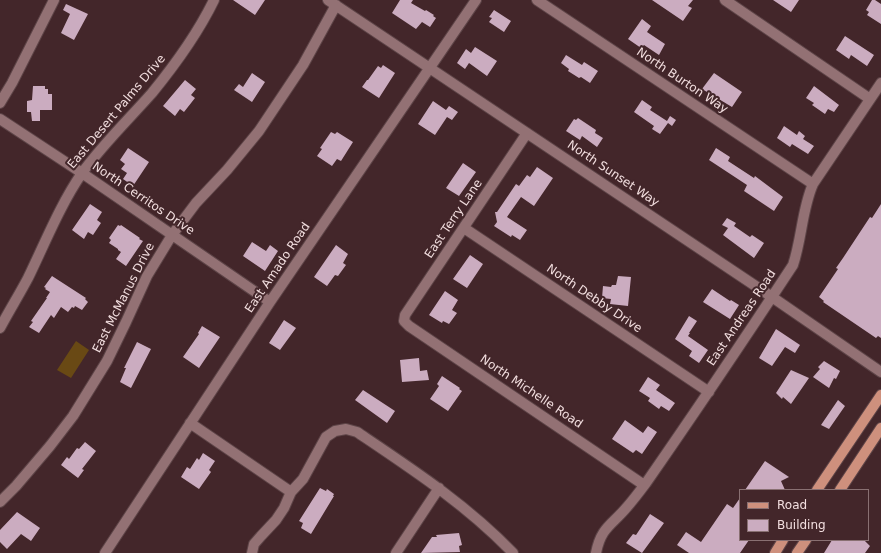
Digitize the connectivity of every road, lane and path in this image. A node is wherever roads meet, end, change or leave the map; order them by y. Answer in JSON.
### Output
{"nodes":[{"id":1,"x":54,"y":0,"type":"edge"},
{"id":2,"x":214,"y":0,"type":"edge"},
{"id":3,"x":476,"y":0,"type":"edge"},
{"id":4,"x":537,"y":0,"type":"edge"},
{"id":5,"x":725,"y":0,"type":"edge"},
{"id":6,"x":332,"y":3,"type":"edge"},
{"id":7,"x":430,"y":68,"type":"junction"},
{"id":8,"x":881,"y":83,"type":"edge"},
{"id":9,"x":870,"y":99,"type":"junction"},
{"id":10,"x":0,"y":103,"type":"edge"},
{"id":11,"x":0,"y":119,"type":"edge"},
{"id":12,"x":527,"y":133,"type":"junction"},
{"id":13,"x":82,"y":173,"type":"junction"},
{"id":14,"x":813,"y":184,"type":"junction"},
{"id":15,"x":464,"y":228,"type":"junction"},
{"id":16,"x":172,"y":235,"type":"junction"},
{"id":17,"x":772,"y":297,"type":"junction"},
{"id":18,"x":270,"y":302,"type":"junction"},
{"id":19,"x":404,"y":321,"type":"joint"},
{"id":20,"x":0,"y":328,"type":"edge"},
{"id":21,"x":881,"y":372,"type":"edge"},
{"id":22,"x":709,"y":392,"type":"junction"},
{"id":23,"x":881,"y":395,"type":"edge"},
{"id":24,"x":190,"y":424,"type":"junction"},
{"id":25,"x":881,"y":428,"type":"edge"},
{"id":26,"x":644,"y":484,"type":"junction"},
{"id":27,"x":439,"y":488,"type":"junction"},
{"id":28,"x":818,"y":489,"type":"edge"},
{"id":29,"x":841,"y":489,"type":"edge"},
{"id":30,"x":291,"y":492,"type":"junction"},
{"id":31,"x":0,"y":502,"type":"edge"},
{"id":32,"x":783,"y":541,"type":"edge"},
{"id":33,"x":805,"y":541,"type":"edge"},
{"id":34,"x":105,"y":553,"type":"edge"},
{"id":35,"x":252,"y":553,"type":"edge"},
{"id":36,"x":396,"y":553,"type":"edge"},
{"id":37,"x":513,"y":553,"type":"edge"},
{"id":38,"x":596,"y":553,"type":"edge"},
{"id":39,"x":775,"y":553,"type":"edge"},
{"id":40,"x":797,"y":553,"type":"edge"}],
"edges":[{"from":1,"to":10,"type":"street"},
{"from":2,"to":13,"type":"street","name":"East Desert Palms Drive"},
{"from":3,"to":7,"type":"street","name":"East Amado Road"},
{"from":4,"to":14,"type":"street","name":"North Burton Way"},
{"from":5,"to":9,"type":"street"},
{"from":6,"to":7,"type":"street","name":"North Sunset Way"},
{"from":6,"to":16,"type":"street","name":"East McManus Drive"},
{"from":7,"to":12,"type":"street","name":"North Sunset Way"},
{"from":7,"to":18,"type":"street","name":"East Amado Road"},
{"from":8,"to":9,"type":"street","name":"East Andreas Road"},
{"from":9,"to":14,"type":"street","name":"East Andreas Road"},
{"from":11,"to":13,"type":"street","name":"North Cerritos Drive"},
{"from":12,"to":15,"type":"street","name":"East Terry Lane"},
{"from":12,"to":17,"type":"street","name":"North Sunset Way"},
{"from":13,"to":16,"type":"street","name":"North Cerritos Drive"},
{"from":13,"to":20,"type":"street","name":"East Desert Palms Drive"},
{"from":14,"to":17,"type":"street","name":"East Andreas Road"},
{"from":15,"to":19,"type":"street","name":"East Terry Lane"},
{"from":15,"to":22,"type":"street","name":"North Debby Drive"},
{"from":16,"to":18,"type":"street","name":"North Cerritos Drive"},
{"from":16,"to":31,"type":"street","name":"East McManus Drive"},
{"from":17,"to":21,"type":"street","name":"North Sunset Way"},
{"from":17,"to":22,"type":"street","name":"East Andreas Road"},
{"from":18,"to":24,"type":"street","name":"East Amado Road"},
{"from":19,"to":26,"type":"street","name":"North Michelle Road"},
{"from":22,"to":26,"type":"street","name":"East Andreas Road"},
{"from":23,"to":28,"type":"main road"},
{"from":24,"to":30,"type":"street"},
{"from":24,"to":34,"type":"street","name":"East Amado Road"},
{"from":25,"to":29,"type":"main road"},
{"from":26,"to":38,"type":"street","name":"East Andreas Road"},
{"from":27,"to":30,"type":"street"},
{"from":27,"to":36,"type":"street"},
{"from":27,"to":37,"type":"street"},
{"from":30,"to":35,"type":"street"},
{"from":32,"to":39,"type":"main road"},
{"from":33,"to":40,"type":"main road"}]}
